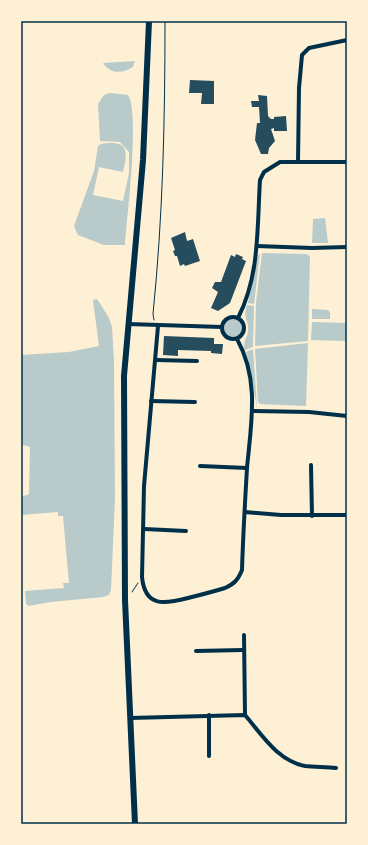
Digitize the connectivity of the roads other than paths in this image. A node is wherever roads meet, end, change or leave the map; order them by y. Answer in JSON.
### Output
{"nodes":[{"id":1,"x":149,"y":21,"type":"edge"},
{"id":2,"x":347,"y":40,"type":"edge"},
{"id":3,"x":298,"y":162,"type":"junction"},
{"id":4,"x":347,"y":162,"type":"edge"},
{"id":5,"x":257,"y":246,"type":"junction"},
{"id":6,"x":347,"y":247,"type":"edge"},
{"id":7,"x":238,"y":318,"type":"junction"},
{"id":8,"x":128,"y":324,"type":"junction"},
{"id":9,"x":158,"y":326,"type":"junction"},
{"id":10,"x":222,"y":327,"type":"junction"},
{"id":11,"x":236,"y":339,"type":"junction"},
{"id":12,"x":156,"y":360,"type":"junction"},
{"id":13,"x":197,"y":361,"type":"dead end"},
{"id":14,"x":151,"y":400,"type":"junction"},
{"id":15,"x":195,"y":402,"type":"dead end"},
{"id":16,"x":253,"y":411,"type":"junction"},
{"id":17,"x":347,"y":416,"type":"edge"},
{"id":18,"x":311,"y":465,"type":"dead end"},
{"id":19,"x":200,"y":466,"type":"dead end"},
{"id":20,"x":247,"y":468,"type":"junction"},
{"id":21,"x":245,"y":512,"type":"junction"},
{"id":22,"x":347,"y":514,"type":"edge"},
{"id":23,"x":312,"y":516,"type":"junction"},
{"id":24,"x":144,"y":529,"type":"junction"},
{"id":25,"x":186,"y":531,"type":"dead end"},
{"id":26,"x":244,"y":635,"type":"dead end"},
{"id":27,"x":243,"y":650,"type":"junction"},
{"id":28,"x":196,"y":651,"type":"dead end"},
{"id":29,"x":245,"y":715,"type":"junction"},
{"id":30,"x":209,"y":716,"type":"junction"},
{"id":31,"x":130,"y":718,"type":"junction"},
{"id":32,"x":210,"y":756,"type":"dead end"},
{"id":33,"x":336,"y":768,"type":"dead end"},
{"id":34,"x":135,"y":824,"type":"edge"}],
"edges":[{"from":1,"to":8,"type":"main road"},
{"from":2,"to":3,"type":"street"},
{"from":3,"to":4,"type":"street"},
{"from":3,"to":5,"type":"street"},
{"from":5,"to":6,"type":"street"},
{"from":5,"to":7,"type":"street"},
{"from":7,"to":10,"type":"street"},
{"from":7,"to":11,"type":"street"},
{"from":8,"to":9,"type":"street"},
{"from":8,"to":31,"type":"main road"},
{"from":9,"to":10,"type":"street"},
{"from":9,"to":12,"type":"street"},
{"from":10,"to":11,"type":"street"},
{"from":11,"to":16,"type":"street"},
{"from":12,"to":13,"type":"street"},
{"from":12,"to":14,"type":"street"},
{"from":14,"to":15,"type":"street"},
{"from":14,"to":24,"type":"street"},
{"from":16,"to":17,"type":"street"},
{"from":16,"to":20,"type":"street"},
{"from":18,"to":23,"type":"street"},
{"from":19,"to":20,"type":"street"},
{"from":20,"to":21,"type":"street"},
{"from":21,"to":23,"type":"street"},
{"from":21,"to":24,"type":"street"},
{"from":22,"to":23,"type":"street"},
{"from":24,"to":25,"type":"street"},
{"from":26,"to":27,"type":"street"},
{"from":27,"to":28,"type":"street"},
{"from":27,"to":29,"type":"street"},
{"from":29,"to":30,"type":"street"},
{"from":29,"to":33,"type":"street"},
{"from":30,"to":31,"type":"street"},
{"from":30,"to":32,"type":"street"},
{"from":31,"to":34,"type":"main road"}]}
